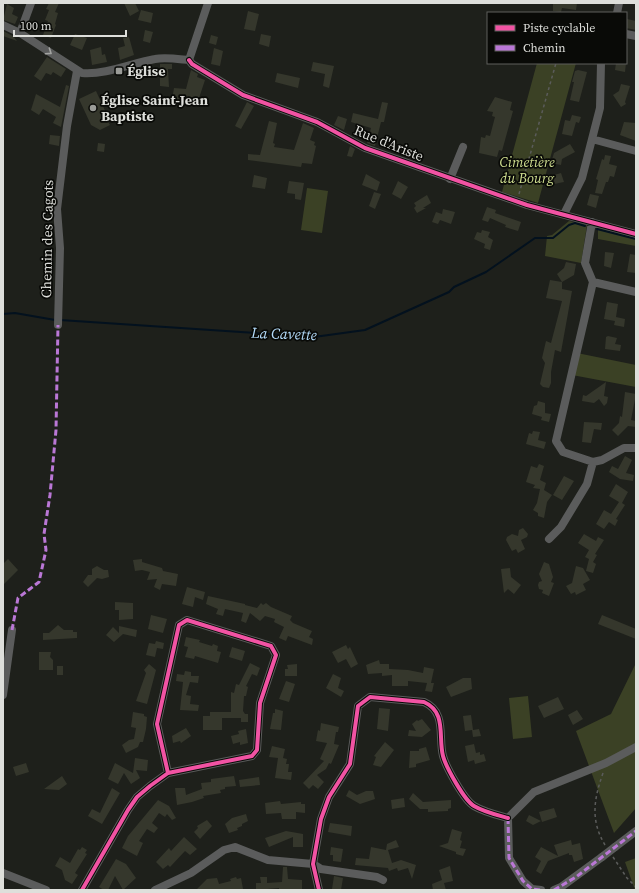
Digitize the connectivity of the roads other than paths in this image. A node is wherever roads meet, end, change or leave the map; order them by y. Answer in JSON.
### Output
{"nodes":[{"id":1,"x":31,"y":3,"type":"edge"},
{"id":2,"x":208,"y":3,"type":"edge"},
{"id":3,"x":3,"y":25,"type":"edge"},
{"id":4,"x":20,"y":33,"type":"junction"},
{"id":5,"x":189,"y":60,"type":"junction"},
{"id":6,"x":601,"y":64,"type":"edge"},
{"id":7,"x":77,"y":71,"type":"junction"},
{"id":8,"x":592,"y":139,"type":"junction"},
{"id":9,"x":463,"y":147,"type":"dead end"},
{"id":10,"x":636,"y":151,"type":"edge"},
{"id":11,"x":450,"y":179,"type":"junction"},
{"id":12,"x":564,"y":214,"type":"junction"},
{"id":13,"x":592,"y":222,"type":"junction"},
{"id":14,"x":636,"y":234,"type":"edge"},
{"id":15,"x":593,"y":282,"type":"junction"},
{"id":16,"x":636,"y":292,"type":"edge"},
{"id":17,"x":58,"y":325,"type":"dead end"},
{"id":18,"x":636,"y":448,"type":"edge"},
{"id":19,"x":593,"y":462,"type":"junction"},
{"id":20,"x":549,"y":539,"type":"dead end"},
{"id":21,"x":12,"y":630,"type":"dead end"},
{"id":22,"x":3,"y":695,"type":"edge"},
{"id":23,"x":636,"y":747,"type":"edge"},
{"id":24,"x":168,"y":773,"type":"junction"},
{"id":25,"x":508,"y":818,"type":"junction"},
{"id":26,"x":636,"y":831,"type":"edge"},
{"id":27,"x":313,"y":864,"type":"junction"},
{"id":28,"x":3,"y":873,"type":"edge"},
{"id":29,"x":383,"y":880,"type":"dead end"},
{"id":30,"x":46,"y":890,"type":"edge"},
{"id":31,"x":82,"y":890,"type":"edge"},
{"id":32,"x":155,"y":890,"type":"edge"},
{"id":33,"x":319,"y":890,"type":"edge"},
{"id":34,"x":541,"y":890,"type":"edge"},
{"id":35,"x":554,"y":890,"type":"edge"}],
"edges":[{"from":1,"to":4,"type":"street"},
{"from":2,"to":5,"type":"street"},
{"from":3,"to":4,"type":"street"},
{"from":4,"to":7,"type":"street","one_way":true},
{"from":5,"to":7,"type":"street"},
{"from":5,"to":11,"type":"street","name":"Rue d'Ariste"},
{"from":6,"to":8,"type":"street"},
{"from":7,"to":17,"type":"street","name":"Chemin des Cagots"},
{"from":8,"to":10,"type":"street"},
{"from":8,"to":12,"type":"street"},
{"from":9,"to":11,"type":"street"},
{"from":11,"to":12,"type":"street","name":"Rue d'Ariste"},
{"from":12,"to":13,"type":"street","name":"Rue d'Ariste"},
{"from":13,"to":14,"type":"street","name":"Rue d'Ariste"},
{"from":13,"to":15,"type":"street"},
{"from":15,"to":16,"type":"street"},
{"from":15,"to":19,"type":"street"},
{"from":18,"to":19,"type":"street"},
{"from":19,"to":20,"type":"street"},
{"from":21,"to":22,"type":"street"},
{"from":23,"to":25,"type":"street"},
{"from":24,"to":24,"type":"street"},
{"from":24,"to":31,"type":"street"},
{"from":25,"to":27,"type":"street"},
{"from":25,"to":34,"type":"street"},
{"from":26,"to":35,"type":"street","bridge":true},
{"from":27,"to":29,"type":"street"},
{"from":27,"to":32,"type":"street"},
{"from":27,"to":33,"type":"street"},
{"from":28,"to":30,"type":"street"}]}
